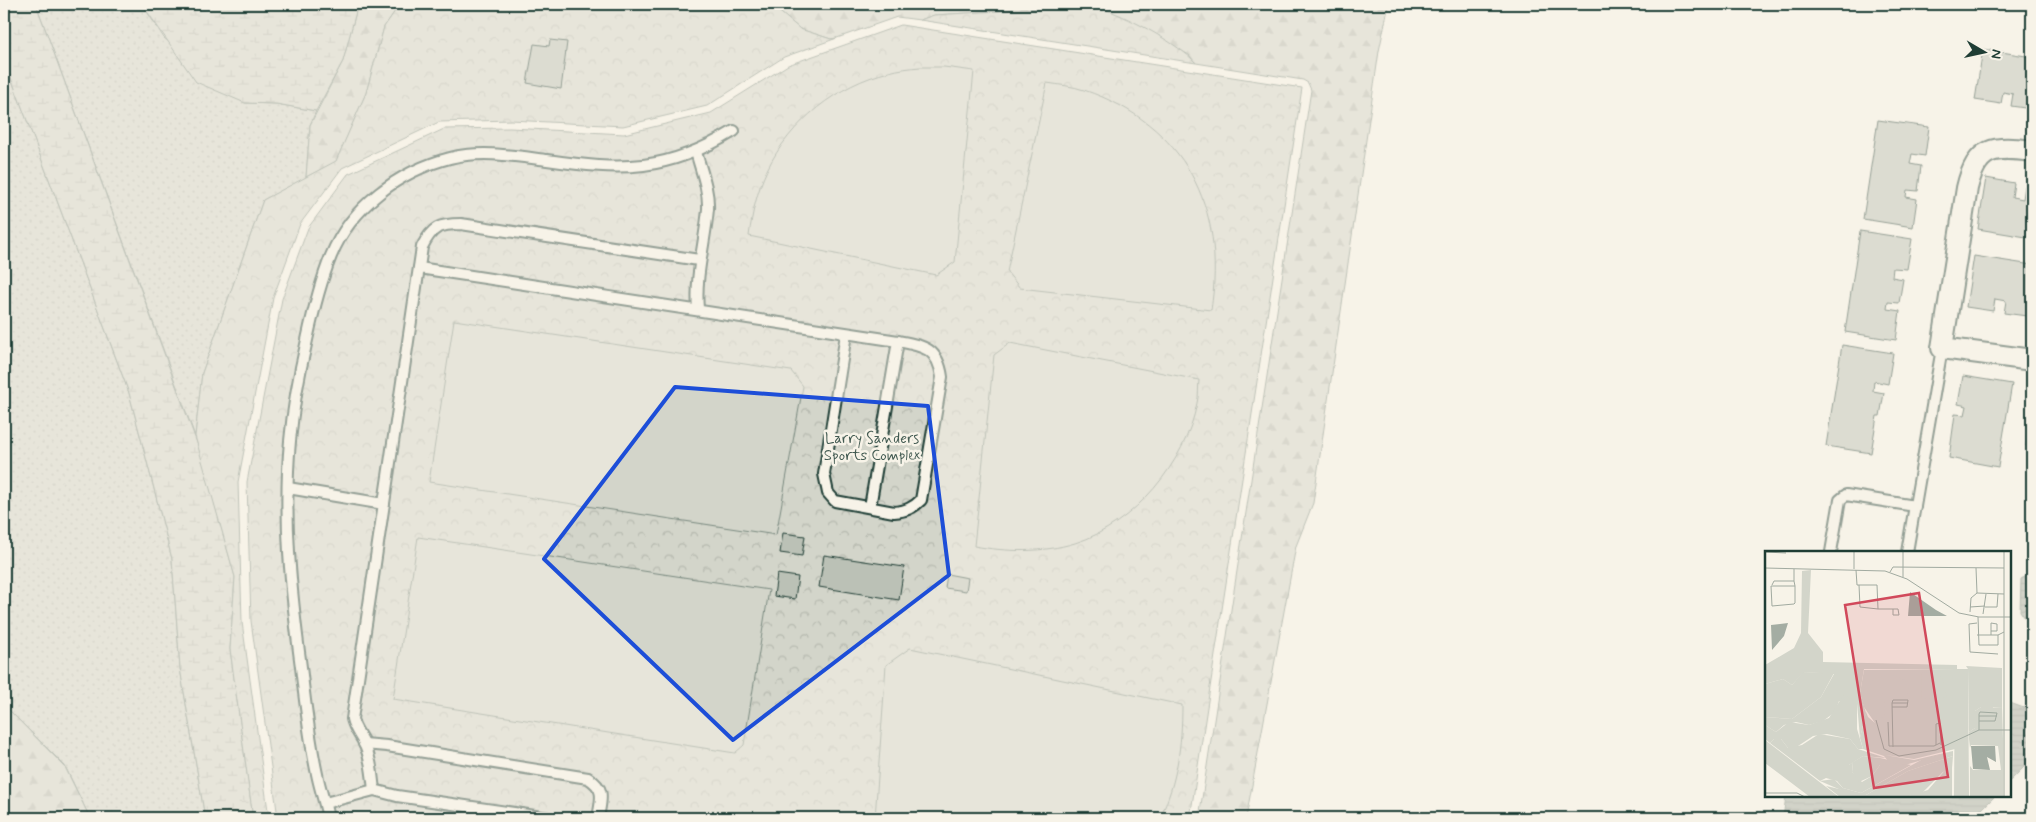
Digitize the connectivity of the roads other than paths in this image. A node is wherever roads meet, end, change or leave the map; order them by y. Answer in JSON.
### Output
{"nodes":[{"id":1,"x":734,"y":131,"type":"dead end"},
{"id":2,"x":2032,"y":151,"type":"edge"},
{"id":3,"x":696,"y":152,"type":"junction"},
{"id":4,"x":699,"y":260,"type":"junction"},
{"id":5,"x":419,"y":268,"type":"junction"},
{"id":6,"x":698,"y":309,"type":"junction"},
{"id":7,"x":846,"y":334,"type":"junction"},
{"id":8,"x":898,"y":341,"type":"junction"},
{"id":9,"x":1942,"y":348,"type":"junction"},
{"id":10,"x":2032,"y":360,"type":"edge"},
{"id":11,"x":288,"y":488,"type":"junction"},
{"id":12,"x":384,"y":504,"type":"junction"},
{"id":13,"x":1915,"y":506,"type":"junction"},
{"id":14,"x":870,"y":508,"type":"junction"},
{"id":15,"x":1831,"y":551,"type":"edge"},
{"id":16,"x":1907,"y":551,"type":"edge"},
{"id":17,"x":364,"y":744,"type":"junction"},
{"id":18,"x":374,"y":790,"type":"junction"},
{"id":19,"x":325,"y":803,"type":"junction"},
{"id":20,"x":328,"y":818,"type":"edge"},
{"id":21,"x":549,"y":818,"type":"edge"},
{"id":22,"x":598,"y":818,"type":"edge"}],
"edges":[{"from":1,"to":3,"type":"lane"},
{"from":2,"to":9,"type":"street"},
{"from":3,"to":4,"type":"lane"},
{"from":3,"to":11,"type":"lane"},
{"from":4,"to":5,"type":"lane"},
{"from":4,"to":6,"type":"lane"},
{"from":5,"to":6,"type":"lane"},
{"from":5,"to":12,"type":"lane"},
{"from":6,"to":7,"type":"lane"},
{"from":7,"to":8,"type":"lane"},
{"from":7,"to":14,"type":"lane"},
{"from":8,"to":14,"type":"lane"},
{"from":8,"to":14,"type":"lane"},
{"from":9,"to":10,"type":"street"},
{"from":9,"to":13,"type":"lane"},
{"from":11,"to":12,"type":"lane"},
{"from":11,"to":19,"type":"lane"},
{"from":12,"to":17,"type":"lane"},
{"from":13,"to":15,"type":"lane"},
{"from":13,"to":16,"type":"lane"},
{"from":17,"to":18,"type":"lane"},
{"from":17,"to":22,"type":"lane"},
{"from":18,"to":19,"type":"lane"},
{"from":18,"to":21,"type":"lane"},
{"from":19,"to":20,"type":"lane"}]}
